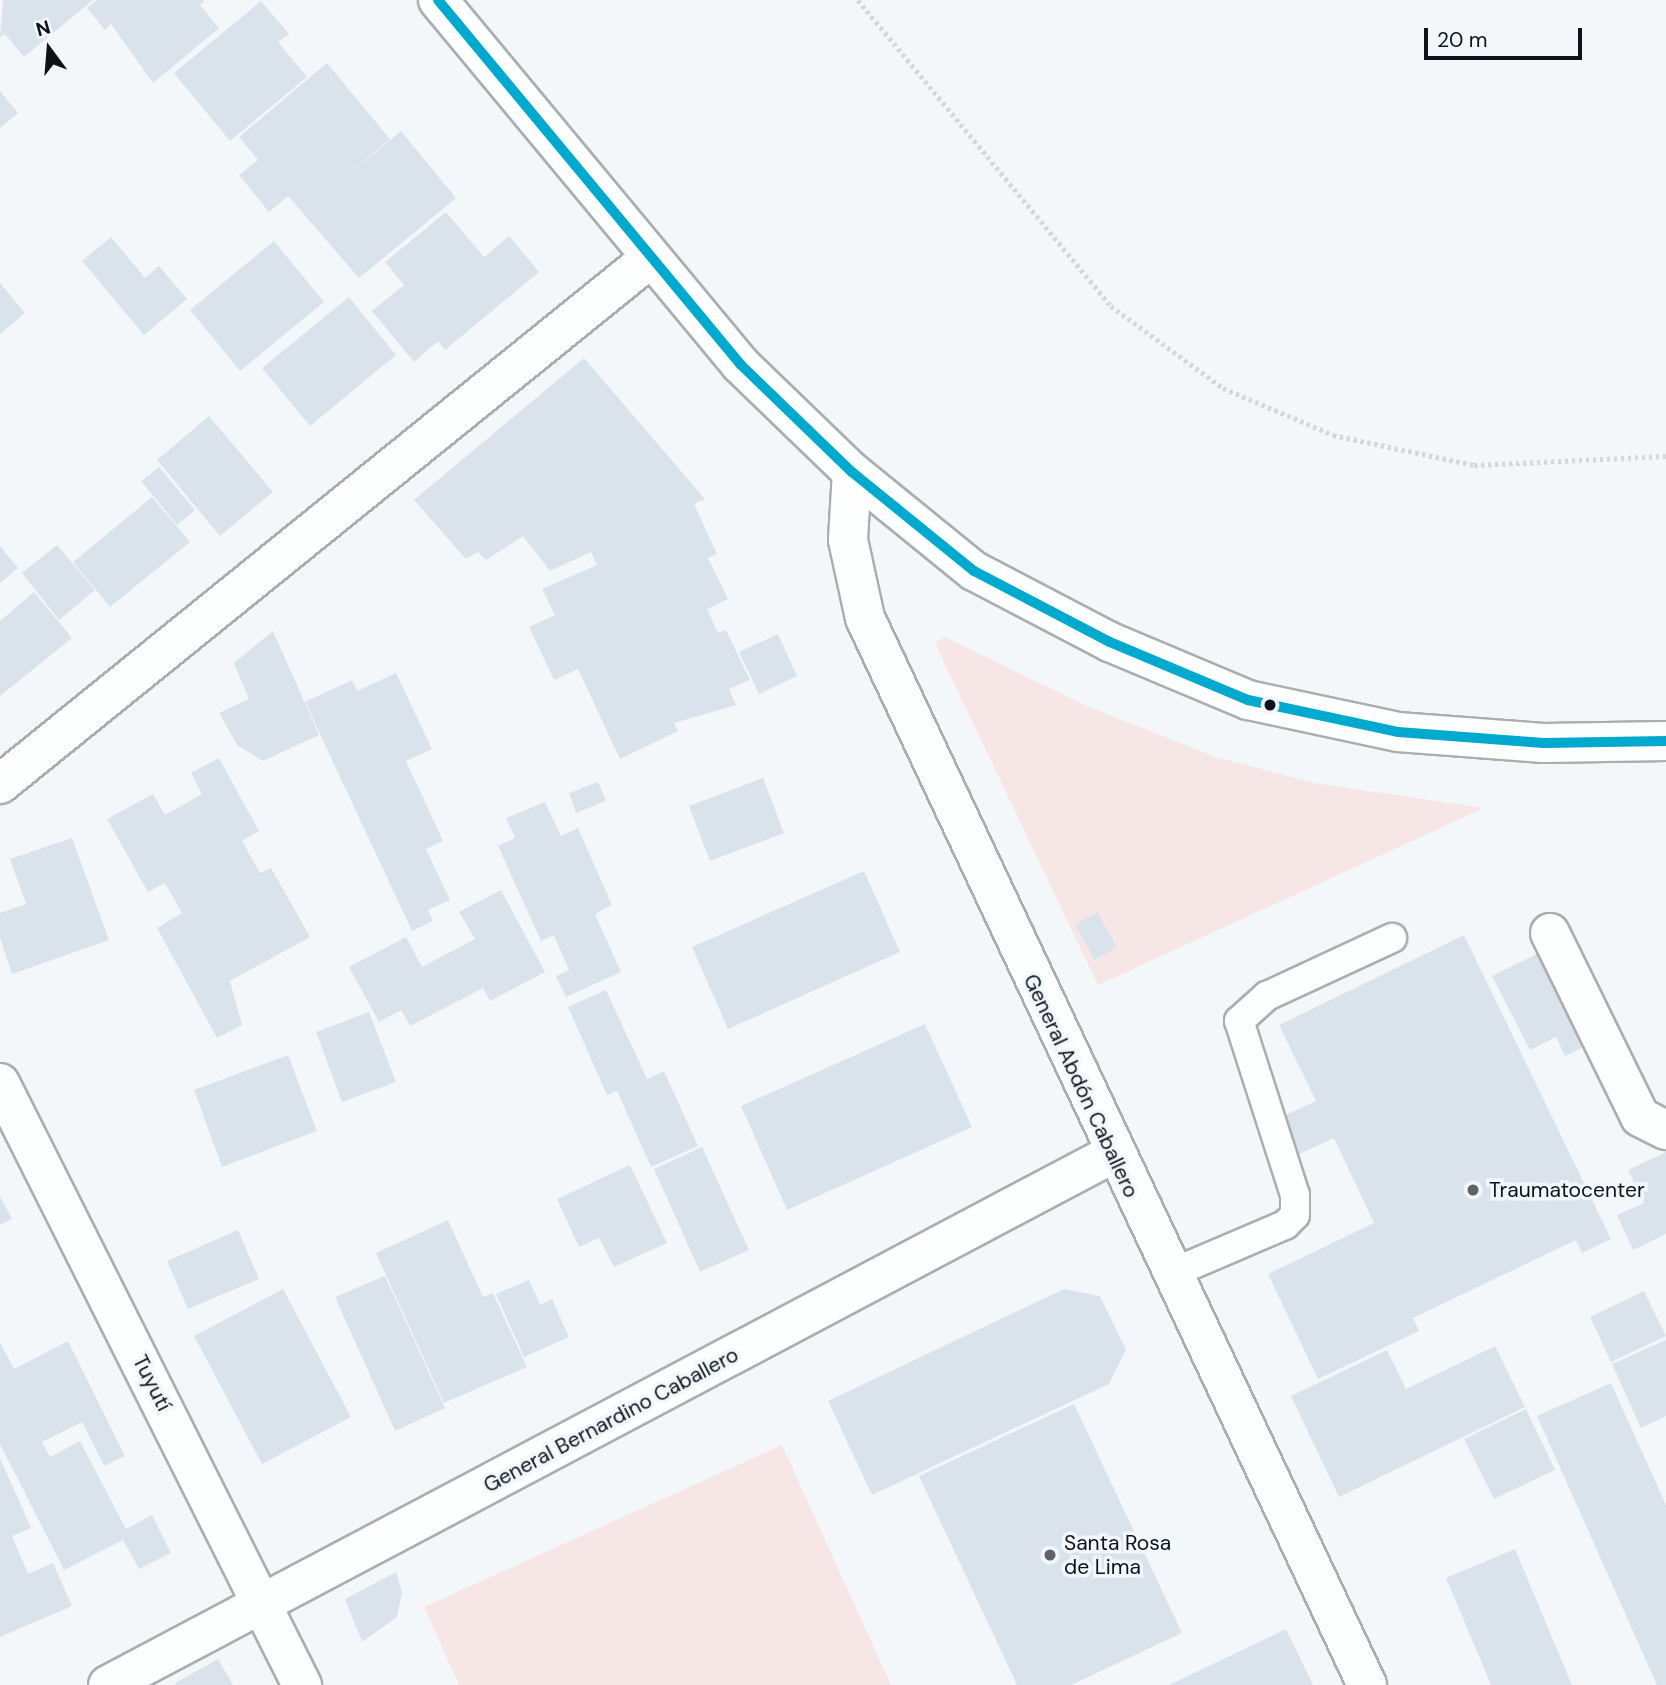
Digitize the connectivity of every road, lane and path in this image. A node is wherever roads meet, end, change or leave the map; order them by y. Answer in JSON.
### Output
{"nodes":[{"id":1,"x":438,"y":0,"type":"edge"},
{"id":2,"x":858,"y":0,"type":"edge"},
{"id":3,"x":648,"y":260,"type":"junction"},
{"id":4,"x":1666,"y":456,"type":"edge"},
{"id":5,"x":852,"y":472,"type":"junction"},
{"id":6,"x":1666,"y":741,"type":"edge"},
{"id":7,"x":0,"y":784,"type":"edge"},
{"id":8,"x":1550,"y":933,"type":"dead end"},
{"id":9,"x":1392,"y":938,"type":"dead end"},
{"id":10,"x":0,"y":1083,"type":"edge"},
{"id":11,"x":1666,"y":1130,"type":"edge"},
{"id":12,"x":1112,"y":1154,"type":"junction"},
{"id":13,"x":1170,"y":1275,"type":"junction"},
{"id":14,"x":265,"y":1605,"type":"junction"},
{"id":15,"x":108,"y":1685,"type":"edge"},
{"id":16,"x":302,"y":1685,"type":"edge"},
{"id":17,"x":1367,"y":1685,"type":"edge"}],
"edges":[{"from":1,"to":3,"type":"street"},
{"from":2,"to":4,"type":"path"},
{"from":3,"to":5,"type":"street"},
{"from":3,"to":7,"type":"street"},
{"from":5,"to":6,"type":"street"},
{"from":5,"to":12,"type":"street","name":"General Abdón Caballero"},
{"from":8,"to":11,"type":"street"},
{"from":9,"to":13,"type":"lane"},
{"from":10,"to":14,"type":"street","name":"Tuyutí"},
{"from":12,"to":13,"type":"street","name":"General Abdón Caballero"},
{"from":12,"to":14,"type":"street","name":"General Bernardino Caballero"},
{"from":13,"to":17,"type":"street","name":"General Abdón Caballero"},
{"from":14,"to":15,"type":"street","name":"General Bernardino Caballero"},
{"from":14,"to":16,"type":"street","name":"Tuyutí"}]}
